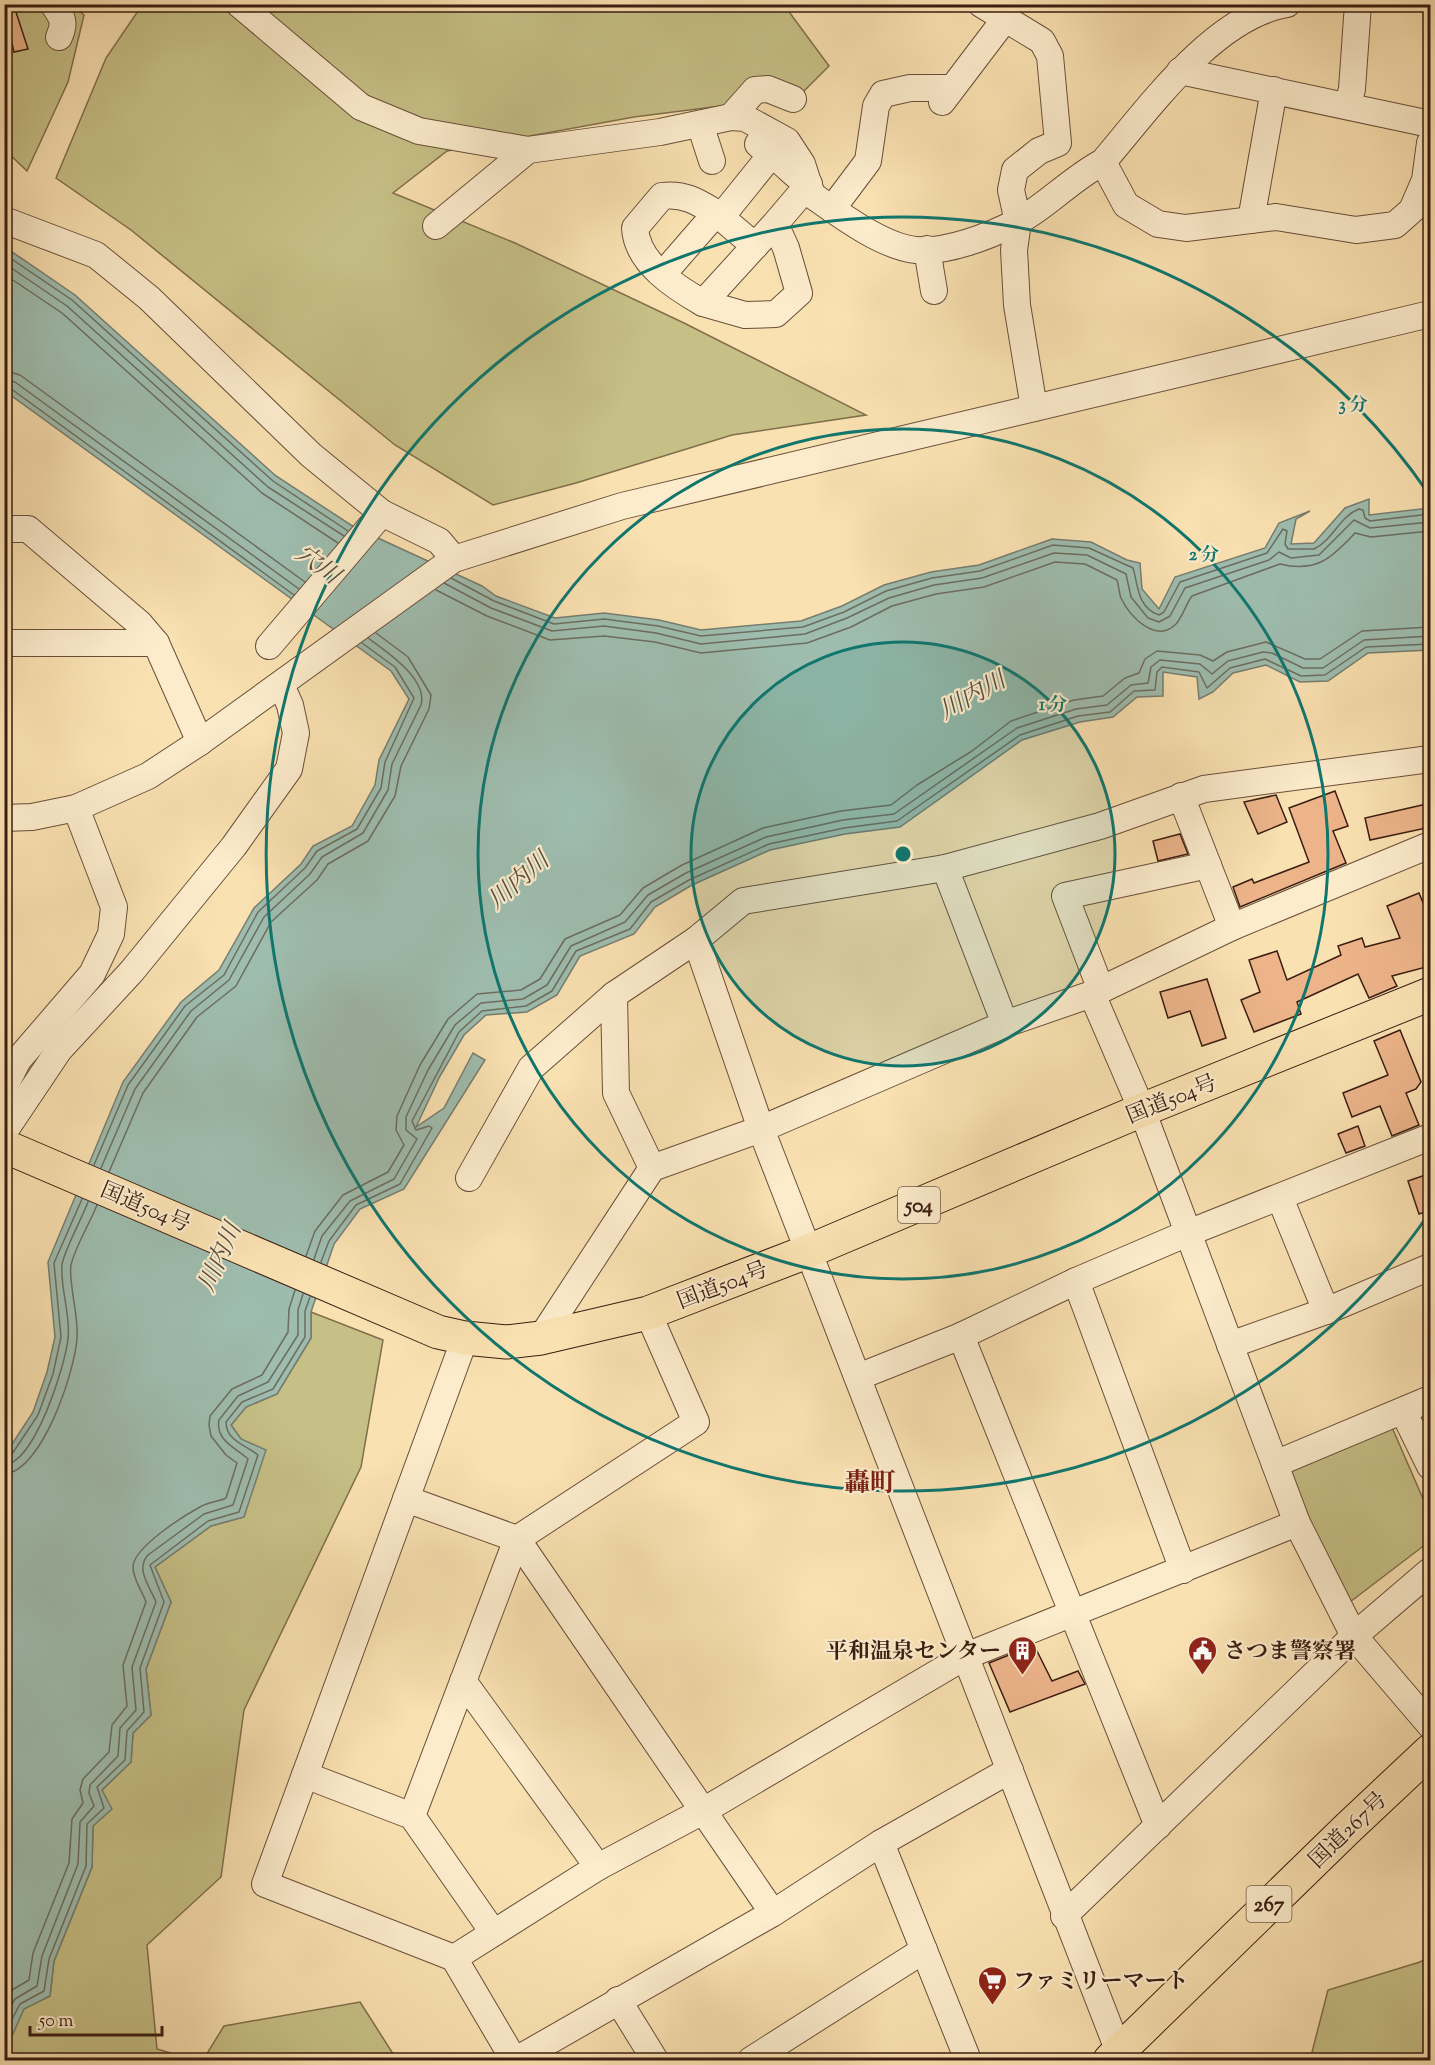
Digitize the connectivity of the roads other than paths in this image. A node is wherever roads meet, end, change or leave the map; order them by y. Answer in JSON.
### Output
{"nodes":[{"id":1,"x":53,"y":4,"type":"edge"},
{"id":2,"x":239,"y":4,"type":"edge"},
{"id":3,"x":981,"y":4,"type":"edge"},
{"id":4,"x":1287,"y":4,"type":"edge"},
{"id":5,"x":1358,"y":4,"type":"edge"},
{"id":6,"x":1005,"y":19,"type":"junction"},
{"id":7,"x":59,"y":37,"type":"dead end"},
{"id":8,"x":1180,"y":71,"type":"junction"},
{"id":9,"x":1274,"y":90,"type":"junction"},
{"id":10,"x":793,"y":99,"type":"dead end"},
{"id":11,"x":1348,"y":105,"type":"junction"},
{"id":12,"x":700,"y":124,"type":"junction"},
{"id":13,"x":1431,"y":124,"type":"edge"},
{"id":14,"x":737,"y":127,"type":"junction"},
{"id":15,"x":1058,"y":142,"type":"junction"},
{"id":16,"x":1431,"y":143,"type":"edge"},
{"id":17,"x":528,"y":150,"type":"junction"},
{"id":18,"x":771,"y":155,"type":"junction"},
{"id":19,"x":712,"y":161,"type":"dead end"},
{"id":20,"x":1094,"y":166,"type":"junction"},
{"id":21,"x":809,"y":184,"type":"junction"},
{"id":22,"x":832,"y":210,"type":"junction"},
{"id":23,"x":718,"y":215,"type":"junction"},
{"id":24,"x":1251,"y":220,"type":"junction"},
{"id":25,"x":8,"y":222,"type":"edge"},
{"id":26,"x":1018,"y":222,"type":"junction"},
{"id":27,"x":775,"y":224,"type":"junction"},
{"id":28,"x":436,"y":226,"type":"dead end"},
{"id":29,"x":755,"y":246,"type":"junction"},
{"id":30,"x":927,"y":249,"type":"junction"},
{"id":31,"x":663,"y":274,"type":"junction"},
{"id":32,"x":934,"y":291,"type":"dead end"},
{"id":33,"x":703,"y":303,"type":"junction"},
{"id":34,"x":1431,"y":314,"type":"edge"},
{"id":35,"x":1035,"y":408,"type":"junction"},
{"id":36,"x":378,"y":519,"type":"junction"},
{"id":37,"x":4,"y":529,"type":"edge"},
{"id":38,"x":454,"y":560,"type":"junction"},
{"id":39,"x":4,"y":643,"type":"edge"},
{"id":40,"x":156,"y":643,"type":"junction"},
{"id":41,"x":269,"y":646,"type":"dead end"},
{"id":42,"x":281,"y":685,"type":"junction"},
{"id":43,"x":200,"y":742,"type":"junction"},
{"id":44,"x":1431,"y":759,"type":"edge"},
{"id":45,"x":1181,"y":796,"type":"junction"},
{"id":46,"x":76,"y":808,"type":"junction"},
{"id":47,"x":4,"y":818,"type":"edge"},
{"id":48,"x":1431,"y":845,"type":"edge"},
{"id":49,"x":1208,"y":865,"type":"junction"},
{"id":50,"x":945,"y":868,"type":"junction"},
{"id":51,"x":1232,"y":927,"type":"junction"},
{"id":52,"x":696,"y":940,"type":"junction"},
{"id":53,"x":1097,"y":992,"type":"junction"},
{"id":54,"x":1431,"y":994,"type":"edge"},
{"id":55,"x":614,"y":995,"type":"junction"},
{"id":56,"x":1005,"y":1024,"type":"junction"},
{"id":57,"x":4,"y":1088,"type":"edge"},
{"id":58,"x":1142,"y":1110,"type":"junction"},
{"id":59,"x":761,"y":1129,"type":"junction"},
{"id":60,"x":1431,"y":1137,"type":"edge"},
{"id":61,"x":9,"y":1143,"type":"edge"},
{"id":62,"x":652,"y":1168,"type":"junction"},
{"id":63,"x":469,"y":1178,"type":"dead end"},
{"id":64,"x":1281,"y":1198,"type":"junction"},
{"id":65,"x":1188,"y":1233,"type":"junction"},
{"id":66,"x":809,"y":1251,"type":"junction"},
{"id":67,"x":1431,"y":1267,"type":"edge"},
{"id":68,"x":1076,"y":1281,"type":"junction"},
{"id":69,"x":1326,"y":1311,"type":"junction"},
{"id":70,"x":648,"y":1313,"type":"junction"},
{"id":71,"x":961,"y":1336,"type":"junction"},
{"id":72,"x":465,"y":1338,"type":"junction"},
{"id":73,"x":541,"y":1338,"type":"junction"},
{"id":74,"x":1230,"y":1346,"type":"junction"},
{"id":75,"x":858,"y":1377,"type":"junction"},
{"id":76,"x":1431,"y":1399,"type":"edge"},
{"id":77,"x":1404,"y":1411,"type":"junction"},
{"id":78,"x":1275,"y":1464,"type":"junction"},
{"id":79,"x":1431,"y":1466,"type":"edge"},
{"id":80,"x":406,"y":1499,"type":"junction"},
{"id":81,"x":1297,"y":1523,"type":"junction"},
{"id":82,"x":517,"y":1539,"type":"junction"},
{"id":83,"x":1184,"y":1570,"type":"junction"},
{"id":84,"x":1431,"y":1571,"type":"edge"},
{"id":85,"x":1072,"y":1612,"type":"junction"},
{"id":86,"x":1354,"y":1636,"type":"junction"},
{"id":87,"x":966,"y":1656,"type":"junction"},
{"id":88,"x":463,"y":1681,"type":"junction"},
{"id":89,"x":1431,"y":1725,"type":"edge"},
{"id":90,"x":1431,"y":1751,"type":"edge"},
{"id":91,"x":1010,"y":1770,"type":"junction"},
{"id":92,"x":305,"y":1775,"type":"junction"},
{"id":93,"x":703,"y":1811,"type":"junction"},
{"id":94,"x":412,"y":1816,"type":"junction"},
{"id":95,"x":1158,"y":1826,"type":"junction"},
{"id":96,"x":881,"y":1843,"type":"junction"},
{"id":97,"x":598,"y":1867,"type":"junction"},
{"id":98,"x":773,"y":1913,"type":"junction"},
{"id":99,"x":1064,"y":1916,"type":"junction"},
{"id":100,"x":493,"y":1932,"type":"junction"},
{"id":101,"x":924,"y":1950,"type":"junction"},
{"id":102,"x":454,"y":1958,"type":"junction"},
{"id":103,"x":618,"y":2000,"type":"junction"},
{"id":104,"x":1115,"y":2056,"type":"edge"},
{"id":105,"x":515,"y":2061,"type":"edge"},
{"id":106,"x":655,"y":2061,"type":"edge"},
{"id":107,"x":751,"y":2061,"type":"edge"},
{"id":108,"x":968,"y":2061,"type":"edge"}],
"edges":[{"from":1,"to":7,"type":"street"},
{"from":2,"to":17,"type":"street"},
{"from":3,"to":6,"type":"street"},
{"from":4,"to":8,"type":"street"},
{"from":5,"to":11,"type":"street"},
{"from":6,"to":15,"type":"street"},
{"from":6,"to":22,"type":"street"},
{"from":8,"to":9,"type":"street"},
{"from":8,"to":20,"type":"street"},
{"from":9,"to":11,"type":"street"},
{"from":9,"to":24,"type":"street"},
{"from":10,"to":14,"type":"street"},
{"from":11,"to":13,"type":"street"},
{"from":12,"to":14,"type":"street"},
{"from":12,"to":17,"type":"street"},
{"from":12,"to":19,"type":"street"},
{"from":14,"to":18,"type":"street"},
{"from":14,"to":21,"type":"street"},
{"from":15,"to":20,"type":"street"},
{"from":15,"to":26,"type":"street"},
{"from":16,"to":24,"type":"street"},
{"from":17,"to":28,"type":"street"},
{"from":18,"to":21,"type":"street"},
{"from":18,"to":23,"type":"street"},
{"from":20,"to":24,"type":"street"},
{"from":20,"to":26,"type":"street"},
{"from":21,"to":22,"type":"street"},
{"from":21,"to":27,"type":"street"},
{"from":22,"to":30,"type":"street"},
{"from":23,"to":29,"type":"street"},
{"from":23,"to":31,"type":"street"},
{"from":23,"to":31,"type":"street"},
{"from":25,"to":36,"type":"street"},
{"from":26,"to":30,"type":"street"},
{"from":26,"to":35,"type":"street"},
{"from":27,"to":29,"type":"street"},
{"from":27,"to":33,"type":"street"},
{"from":29,"to":33,"type":"street"},
{"from":30,"to":32,"type":"street"},
{"from":31,"to":33,"type":"street"},
{"from":34,"to":35,"type":"street"},
{"from":35,"to":38,"type":"street"},
{"from":36,"to":38,"type":"street"},
{"from":36,"to":41,"type":"street"},
{"from":37,"to":40,"type":"street"},
{"from":38,"to":42,"type":"street"},
{"from":39,"to":40,"type":"street"},
{"from":40,"to":43,"type":"street"},
{"from":42,"to":43,"type":"street"},
{"from":42,"to":61,"type":"street"},
{"from":43,"to":46,"type":"street"},
{"from":44,"to":45,"type":"street"},
{"from":45,"to":49,"type":"street"},
{"from":45,"to":50,"type":"street"},
{"from":46,"to":47,"type":"street"},
{"from":46,"to":57,"type":"street"},
{"from":48,"to":51,"type":"street"},
{"from":49,"to":51,"type":"street"},
{"from":49,"to":53,"type":"street"},
{"from":50,"to":52,"type":"street"},
{"from":50,"to":56,"type":"street"},
{"from":51,"to":53,"type":"street"},
{"from":52,"to":55,"type":"street"},
{"from":52,"to":59,"type":"street"},
{"from":53,"to":56,"type":"street"},
{"from":53,"to":58,"type":"street"},
{"from":54,"to":58,"type":"highway","name":"国道504号","number":"504"},
{"from":55,"to":62,"type":"street"},
{"from":55,"to":63,"type":"street"},
{"from":56,"to":59,"type":"street"},
{"from":58,"to":65,"type":"street"},
{"from":58,"to":66,"type":"highway","name":"国道504号","number":"504"},
{"from":59,"to":62,"type":"street"},
{"from":59,"to":66,"type":"street"},
{"from":60,"to":64,"type":"street"},
{"from":61,"to":72,"type":"highway","name":"国道504号","number":"504"},
{"from":62,"to":73,"type":"street"},
{"from":64,"to":65,"type":"street"},
{"from":64,"to":69,"type":"street"},
{"from":65,"to":68,"type":"street"},
{"from":65,"to":74,"type":"street"},
{"from":66,"to":70,"type":"highway","name":"国道504号","number":"504"},
{"from":66,"to":75,"type":"street"},
{"from":67,"to":69,"type":"street"},
{"from":68,"to":71,"type":"street"},
{"from":68,"to":83,"type":"street"},
{"from":69,"to":74,"type":"street"},
{"from":70,"to":73,"type":"highway","name":"国道504号","number":"504"},
{"from":70,"to":82,"type":"street"},
{"from":71,"to":75,"type":"street"},
{"from":71,"to":85,"type":"street"},
{"from":72,"to":73,"type":"highway","name":"国道504号","number":"504"},
{"from":72,"to":80,"type":"street"},
{"from":74,"to":78,"type":"street"},
{"from":75,"to":87,"type":"street"},
{"from":76,"to":77,"type":"street"},
{"from":77,"to":78,"type":"street"},
{"from":77,"to":79,"type":"street"},
{"from":78,"to":81,"type":"street"},
{"from":80,"to":82,"type":"street"},
{"from":80,"to":92,"type":"street"},
{"from":81,"to":83,"type":"street"},
{"from":81,"to":86,"type":"street"},
{"from":82,"to":88,"type":"street"},
{"from":82,"to":93,"type":"street"},
{"from":83,"to":85,"type":"street"},
{"from":84,"to":86,"type":"street"},
{"from":85,"to":87,"type":"street"},
{"from":85,"to":95,"type":"street"},
{"from":86,"to":89,"type":"street"},
{"from":86,"to":95,"type":"street"},
{"from":87,"to":91,"type":"street"},
{"from":87,"to":93,"type":"street"},
{"from":88,"to":94,"type":"street"},
{"from":88,"to":97,"type":"street"},
{"from":90,"to":104,"type":"highway","name":"国道267号","number":"267"},
{"from":91,"to":96,"type":"street"},
{"from":91,"to":99,"type":"street"},
{"from":92,"to":94,"type":"street"},
{"from":92,"to":102,"type":"street"},
{"from":93,"to":97,"type":"street"},
{"from":93,"to":98,"type":"street"},
{"from":94,"to":100,"type":"street"},
{"from":95,"to":99,"type":"street"},
{"from":96,"to":98,"type":"street"},
{"from":96,"to":101,"type":"street"},
{"from":97,"to":100,"type":"street"},
{"from":98,"to":103,"type":"street"},
{"from":99,"to":104,"type":"street"},
{"from":100,"to":102,"type":"street"},
{"from":101,"to":107,"type":"street"},
{"from":101,"to":108,"type":"street"},
{"from":102,"to":105,"type":"street"},
{"from":103,"to":105,"type":"street"},
{"from":103,"to":106,"type":"street"}]}
